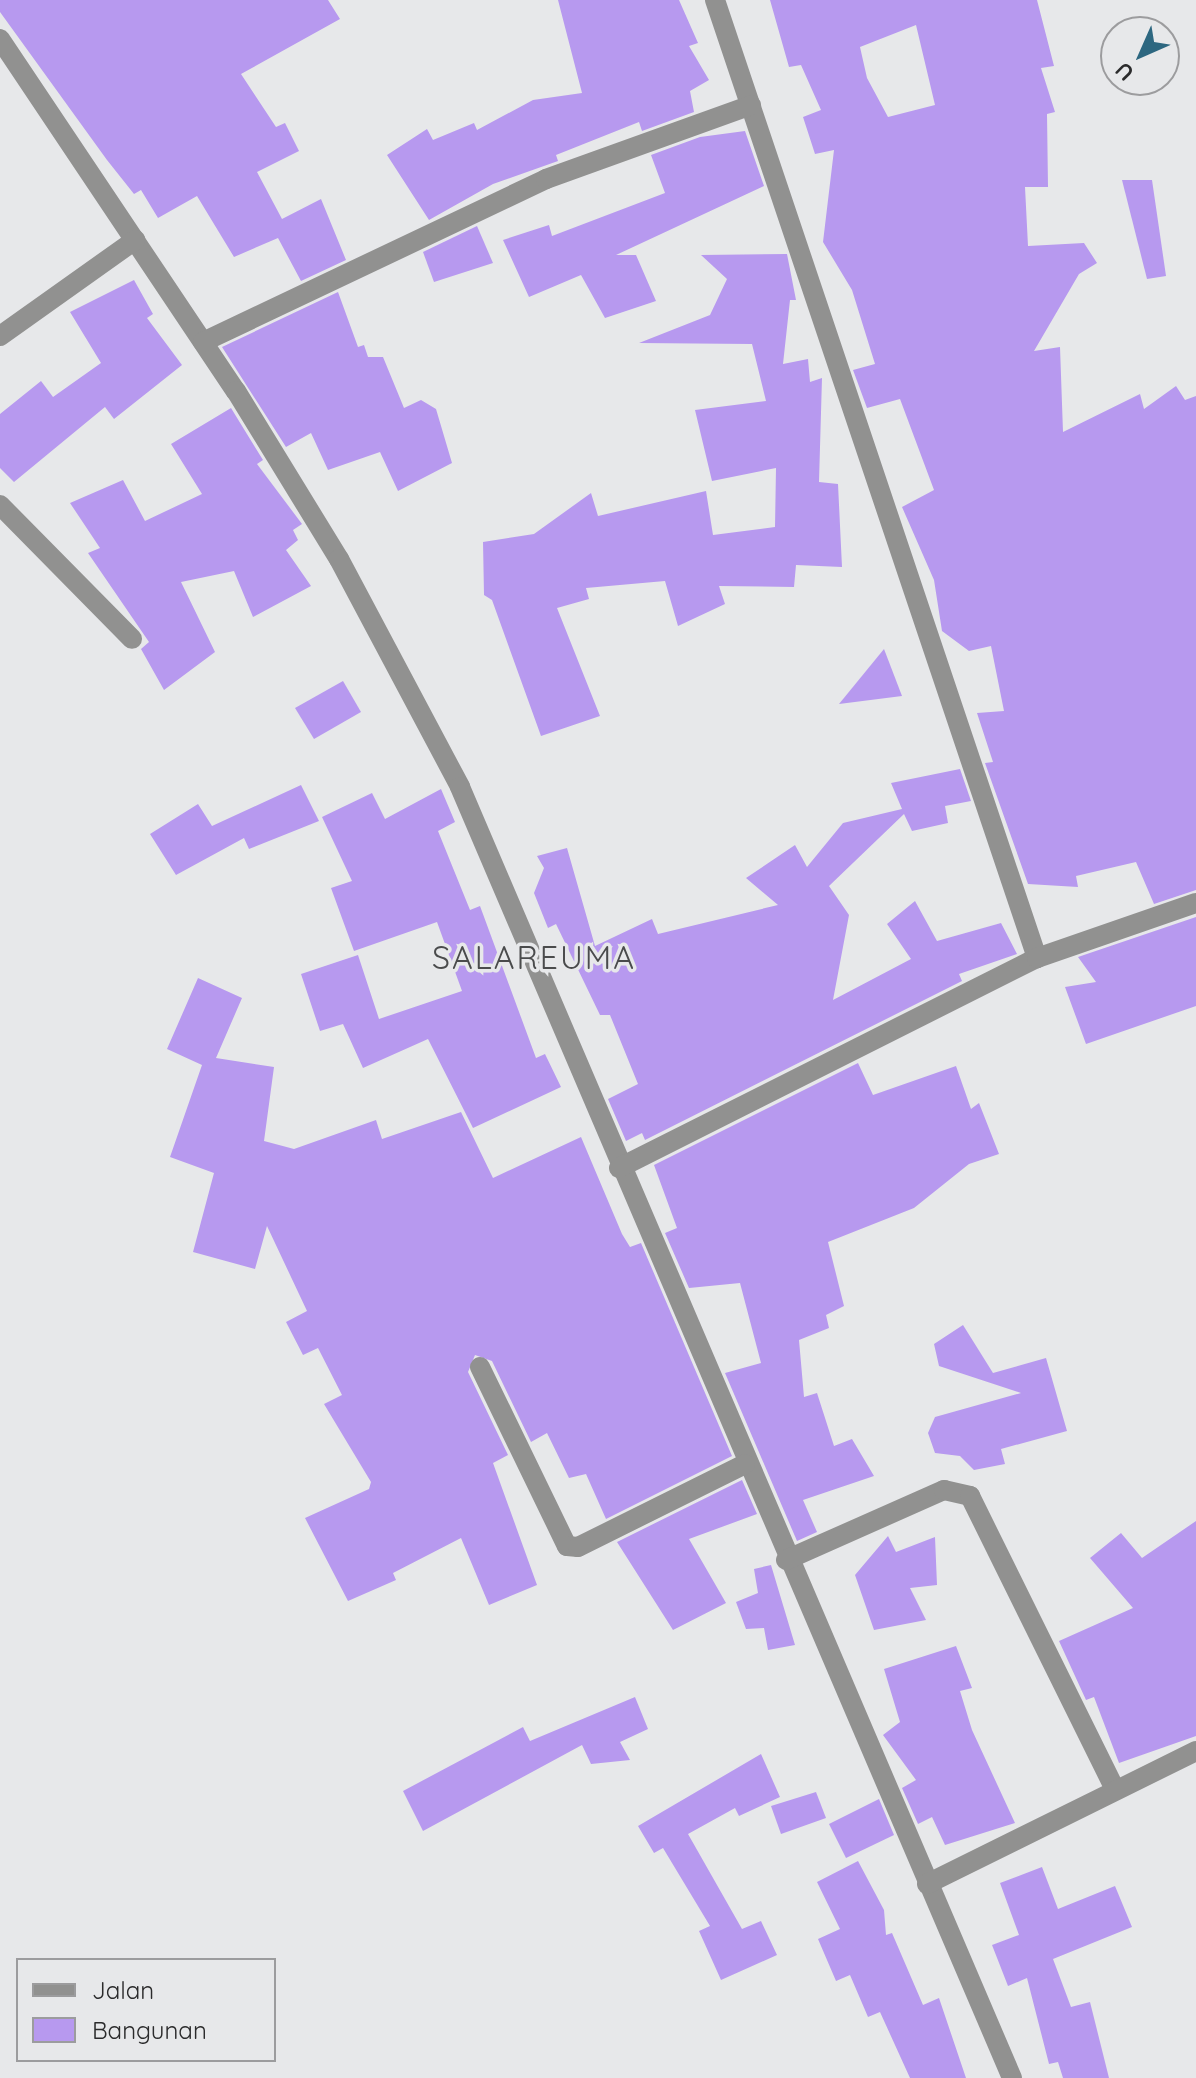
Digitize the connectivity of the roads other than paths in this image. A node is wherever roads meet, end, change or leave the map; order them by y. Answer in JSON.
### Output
{"nodes":[{"id":1,"x":715,"y":0,"type":"edge"},
{"id":2,"x":0,"y":39,"type":"edge"},
{"id":3,"x":751,"y":105,"type":"junction"},
{"id":4,"x":135,"y":240,"type":"junction"},
{"id":5,"x":0,"y":336,"type":"edge"},
{"id":6,"x":203,"y":342,"type":"junction"},
{"id":7,"x":0,"y":505,"type":"edge"},
{"id":8,"x":132,"y":639,"type":"dead end"},
{"id":9,"x":1196,"y":903,"type":"edge"},
{"id":10,"x":1037,"y":958,"type":"junction"},
{"id":11,"x":619,"y":1168,"type":"junction"},
{"id":12,"x":480,"y":1367,"type":"dead end"},
{"id":13,"x":745,"y":1464,"type":"junction"},
{"id":14,"x":786,"y":1560,"type":"junction"},
{"id":15,"x":1196,"y":1751,"type":"edge"},
{"id":16,"x":1114,"y":1788,"type":"junction"},
{"id":17,"x":927,"y":1884,"type":"junction"},
{"id":18,"x":1012,"y":2078,"type":"edge"}],
"edges":[{"from":1,"to":3,"type":"street"},
{"from":2,"to":4,"type":"street"},
{"from":3,"to":6,"type":"street"},
{"from":3,"to":10,"type":"street"},
{"from":4,"to":5,"type":"street"},
{"from":4,"to":6,"type":"street"},
{"from":6,"to":11,"type":"street"},
{"from":7,"to":8,"type":"street"},
{"from":9,"to":10,"type":"street"},
{"from":10,"to":11,"type":"street"},
{"from":11,"to":13,"type":"street"},
{"from":12,"to":13,"type":"street"},
{"from":13,"to":14,"type":"street"},
{"from":14,"to":16,"type":"street"},
{"from":14,"to":17,"type":"street"},
{"from":15,"to":16,"type":"street"},
{"from":16,"to":17,"type":"street"},
{"from":17,"to":18,"type":"street"}]}
